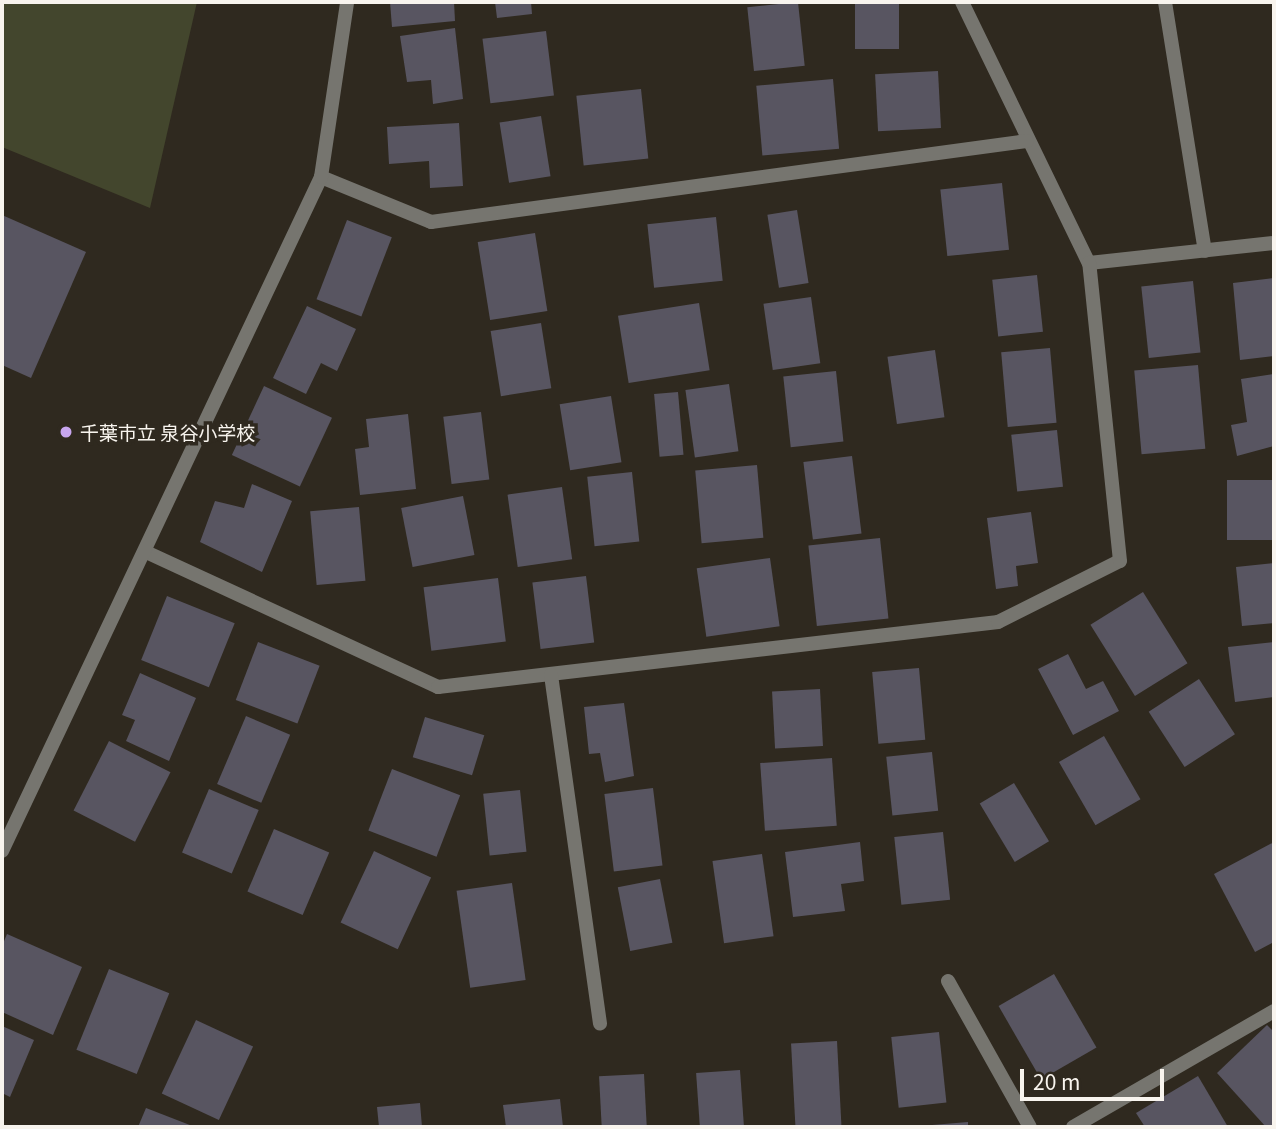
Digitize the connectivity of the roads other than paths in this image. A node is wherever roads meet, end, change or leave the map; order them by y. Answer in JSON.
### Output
{"nodes":[{"id":1,"x":348,"y":2,"type":"edge"},
{"id":2,"x":962,"y":2,"type":"edge"},
{"id":3,"x":1165,"y":2,"type":"edge"},
{"id":4,"x":1027,"y":142,"type":"junction"},
{"id":5,"x":321,"y":177,"type":"junction"},
{"id":6,"x":1274,"y":243,"type":"edge"},
{"id":7,"x":1205,"y":251,"type":"junction"},
{"id":8,"x":1089,"y":263,"type":"junction"},
{"id":9,"x":146,"y":552,"type":"junction"},
{"id":10,"x":551,"y":675,"type":"junction"},
{"id":11,"x":2,"y":851,"type":"edge"},
{"id":12,"x":948,"y":981,"type":"dead end"},
{"id":13,"x":1274,"y":1011,"type":"edge"},
{"id":14,"x":600,"y":1024,"type":"dead end"},
{"id":15,"x":1030,"y":1127,"type":"edge"},
{"id":16,"x":1073,"y":1127,"type":"edge"}],
"edges":[{"from":1,"to":5,"type":"street"},
{"from":2,"to":4,"type":"street"},
{"from":3,"to":7,"type":"street"},
{"from":4,"to":5,"type":"street"},
{"from":4,"to":8,"type":"street"},
{"from":5,"to":9,"type":"street"},
{"from":6,"to":7,"type":"street"},
{"from":7,"to":8,"type":"street"},
{"from":8,"to":10,"type":"street"},
{"from":9,"to":10,"type":"street"},
{"from":9,"to":11,"type":"street"},
{"from":10,"to":14,"type":"street"},
{"from":12,"to":15,"type":"street"},
{"from":13,"to":16,"type":"street"}]}
